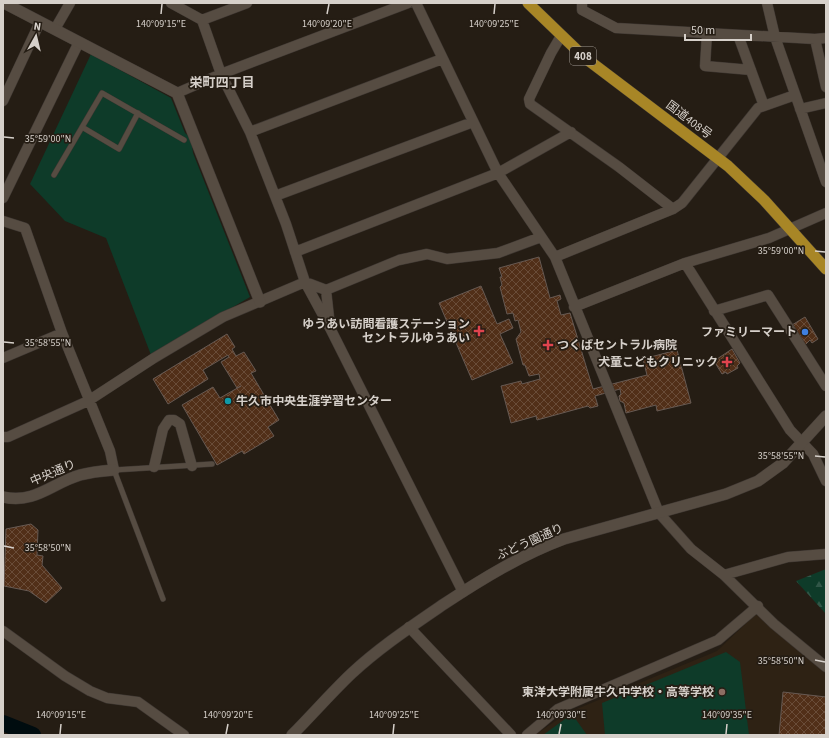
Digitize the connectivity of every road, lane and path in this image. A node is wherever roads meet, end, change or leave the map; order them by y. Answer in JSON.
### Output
{"nodes":[{"id":1,"x":4,"y":3,"type":"edge"},
{"id":2,"x":70,"y":3,"type":"edge"},
{"id":3,"x":171,"y":3,"type":"edge"},
{"id":4,"x":247,"y":3,"type":"edge"},
{"id":5,"x":408,"y":3,"type":"edge"},
{"id":6,"x":416,"y":3,"type":"edge"},
{"id":7,"x":528,"y":3,"type":"edge"},
{"id":8,"x":582,"y":3,"type":"edge"},
{"id":9,"x":767,"y":3,"type":"edge"},
{"id":10,"x":202,"y":20,"type":"junction"},
{"id":11,"x":40,"y":22,"type":"junction"},
{"id":12,"x":55,"y":29,"type":"junction"},
{"id":13,"x":707,"y":33,"type":"junction"},
{"id":14,"x":738,"y":35,"type":"junction"},
{"id":15,"x":561,"y":36,"type":"junction"},
{"id":16,"x":775,"y":37,"type":"junction"},
{"id":17,"x":826,"y":38,"type":"edge"},
{"id":18,"x":815,"y":39,"type":"junction"},
{"id":19,"x":79,"y":42,"type":"junction"},
{"id":20,"x":442,"y":59,"type":"junction"},
{"id":21,"x":751,"y":70,"type":"junction"},
{"id":22,"x":221,"y":74,"type":"junction"},
{"id":23,"x":826,"y":88,"type":"edge"},
{"id":24,"x":177,"y":93,"type":"junction"},
{"id":25,"x":795,"y":95,"type":"junction"},
{"id":26,"x":3,"y":101,"type":"edge"},
{"id":27,"x":826,"y":103,"type":"edge"},
{"id":28,"x":764,"y":106,"type":"junction"},
{"id":29,"x":800,"y":109,"type":"junction"},
{"id":30,"x":138,"y":113,"type":"junction"},
{"id":31,"x":472,"y":122,"type":"junction"},
{"id":32,"x":82,"y":127,"type":"junction"},
{"id":33,"x":250,"y":132,"type":"junction"},
{"id":34,"x":571,"y":132,"type":"junction"},
{"id":35,"x":184,"y":140,"type":"dead end"},
{"id":36,"x":718,"y":158,"type":"junction"},
{"id":37,"x":498,"y":173,"type":"junction"},
{"id":38,"x":54,"y":176,"type":"dead end"},
{"id":39,"x":826,"y":182,"type":"edge"},
{"id":40,"x":275,"y":196,"type":"junction"},
{"id":41,"x":3,"y":198,"type":"edge"},
{"id":42,"x":673,"y":209,"type":"junction"},
{"id":43,"x":826,"y":213,"type":"edge"},
{"id":44,"x":3,"y":221,"type":"edge"},
{"id":45,"x":792,"y":228,"type":"junction"},
{"id":46,"x":541,"y":238,"type":"junction"},
{"id":47,"x":295,"y":252,"type":"junction"},
{"id":48,"x":555,"y":257,"type":"junction"},
{"id":49,"x":685,"y":263,"type":"junction"},
{"id":50,"x":826,"y":269,"type":"edge"},
{"id":51,"x":304,"y":282,"type":"junction"},
{"id":52,"x":326,"y":290,"type":"junction"},
{"id":53,"x":260,"y":302,"type":"junction"},
{"id":54,"x":574,"y":307,"type":"junction"},
{"id":55,"x":714,"y":311,"type":"junction"},
{"id":56,"x":331,"y":330,"type":"junction"},
{"id":57,"x":62,"y":333,"type":"junction"},
{"id":58,"x":3,"y":358,"type":"edge"},
{"id":59,"x":826,"y":386,"type":"edge"},
{"id":60,"x":88,"y":401,"type":"junction"},
{"id":61,"x":826,"y":416,"type":"edge"},
{"id":62,"x":3,"y":437,"type":"edge"},
{"id":63,"x":803,"y":442,"type":"junction"},
{"id":64,"x":212,"y":464,"type":"dead end"},
{"id":65,"x":192,"y":466,"type":"junction"},
{"id":66,"x":154,"y":467,"type":"junction"},
{"id":67,"x":114,"y":470,"type":"junction"},
{"id":68,"x":826,"y":482,"type":"edge"},
{"id":69,"x":3,"y":497,"type":"edge"},
{"id":70,"x":659,"y":512,"type":"junction"},
{"id":71,"x":826,"y":554,"type":"edge"},
{"id":72,"x":724,"y":575,"type":"junction"},
{"id":73,"x":463,"y":592,"type":"junction"},
{"id":74,"x":163,"y":599,"type":"dead end"},
{"id":75,"x":758,"y":606,"type":"junction"},
{"id":76,"x":409,"y":627,"type":"junction"},
{"id":77,"x":3,"y":631,"type":"edge"},
{"id":78,"x":826,"y":667,"type":"edge"},
{"id":79,"x":184,"y":735,"type":"edge"},
{"id":80,"x":292,"y":735,"type":"edge"},
{"id":81,"x":511,"y":735,"type":"edge"},
{"id":82,"x":527,"y":735,"type":"edge"}],
"edges":[{"from":1,"to":11,"type":"street"},
{"from":2,"to":12,"type":"street"},
{"from":3,"to":10,"type":"street"},
{"from":4,"to":10,"type":"street"},
{"from":5,"to":22,"type":"street"},
{"from":6,"to":20,"type":"street"},
{"from":7,"to":15,"type":"highway","name":"国道408号","number":"408"},
{"from":8,"to":13,"type":"street"},
{"from":9,"to":16,"type":"street"},
{"from":10,"to":22,"type":"street"},
{"from":11,"to":12,"type":"street"},
{"from":11,"to":26,"type":"street"},
{"from":12,"to":19,"type":"street"},
{"from":13,"to":14,"type":"street"},
{"from":13,"to":21,"type":"street"},
{"from":14,"to":16,"type":"street"},
{"from":14,"to":21,"type":"street"},
{"from":15,"to":34,"type":"street"},
{"from":15,"to":36,"type":"highway","name":"国道408号","number":"408"},
{"from":16,"to":18,"type":"street"},
{"from":16,"to":25,"type":"street"},
{"from":17,"to":18,"type":"street"},
{"from":18,"to":23,"type":"street"},
{"from":19,"to":24,"type":"street"},
{"from":19,"to":41,"type":"street"},
{"from":20,"to":31,"type":"street"},
{"from":20,"to":33,"type":"street"},
{"from":21,"to":28,"type":"street"},
{"from":22,"to":24,"type":"street"},
{"from":22,"to":33,"type":"street"},
{"from":24,"to":53,"type":"street"},
{"from":25,"to":28,"type":"street"},
{"from":25,"to":29,"type":"street"},
{"from":27,"to":29,"type":"street"},
{"from":28,"to":36,"type":"street"},
{"from":29,"to":39,"type":"street"},
{"from":30,"to":32,"type":"lane"},
{"from":30,"to":32,"type":"lane"},
{"from":30,"to":35,"type":"lane"},
{"from":31,"to":37,"type":"street"},
{"from":31,"to":40,"type":"street"},
{"from":32,"to":38,"type":"lane"},
{"from":33,"to":40,"type":"street"},
{"from":34,"to":37,"type":"street"},
{"from":34,"to":42,"type":"street"},
{"from":36,"to":42,"type":"street"},
{"from":36,"to":45,"type":"highway","name":"国道408号","number":"408"},
{"from":37,"to":46,"type":"street"},
{"from":37,"to":47,"type":"street"},
{"from":40,"to":47,"type":"street"},
{"from":42,"to":48,"type":"street"},
{"from":43,"to":45,"type":"street"},
{"from":44,"to":57,"type":"street"},
{"from":45,"to":49,"type":"street"},
{"from":45,"to":50,"type":"highway","name":"国道408号","number":"408"},
{"from":46,"to":48,"type":"street"},
{"from":46,"to":52,"type":"street"},
{"from":47,"to":51,"type":"street"},
{"from":48,"to":54,"type":"street"},
{"from":49,"to":54,"type":"street"},
{"from":49,"to":55,"type":"street"},
{"from":51,"to":52,"type":"street"},
{"from":51,"to":53,"type":"street"},
{"from":51,"to":56,"type":"street"},
{"from":52,"to":56,"type":"street"},
{"from":53,"to":60,"type":"street"},
{"from":54,"to":70,"type":"street"},
{"from":55,"to":59,"type":"street"},
{"from":55,"to":63,"type":"street"},
{"from":56,"to":73,"type":"street"},
{"from":57,"to":58,"type":"street"},
{"from":57,"to":60,"type":"street"},
{"from":60,"to":62,"type":"street"},
{"from":60,"to":67,"type":"street"},
{"from":61,"to":63,"type":"street","name":"ぶどう園通り"},
{"from":63,"to":68,"type":"street"},
{"from":63,"to":70,"type":"street","name":"ぶどう園通り"},
{"from":64,"to":65,"type":"lane"},
{"from":65,"to":66,"type":"lane"},
{"from":65,"to":66,"type":"street"},
{"from":66,"to":67,"type":"lane"},
{"from":67,"to":69,"type":"street","name":"中央通り"},
{"from":67,"to":74,"type":"lane"},
{"from":70,"to":72,"type":"street"},
{"from":70,"to":73,"type":"street","name":"ぶどう園通り"},
{"from":71,"to":72,"type":"street"},
{"from":72,"to":75,"type":"street"},
{"from":73,"to":76,"type":"street","name":"ぶどう園通り"},
{"from":75,"to":78,"type":"street"},
{"from":75,"to":82,"type":"street"},
{"from":76,"to":80,"type":"street","name":"ぶどう園通り"},
{"from":76,"to":81,"type":"street"},
{"from":77,"to":79,"type":"street"}]}
